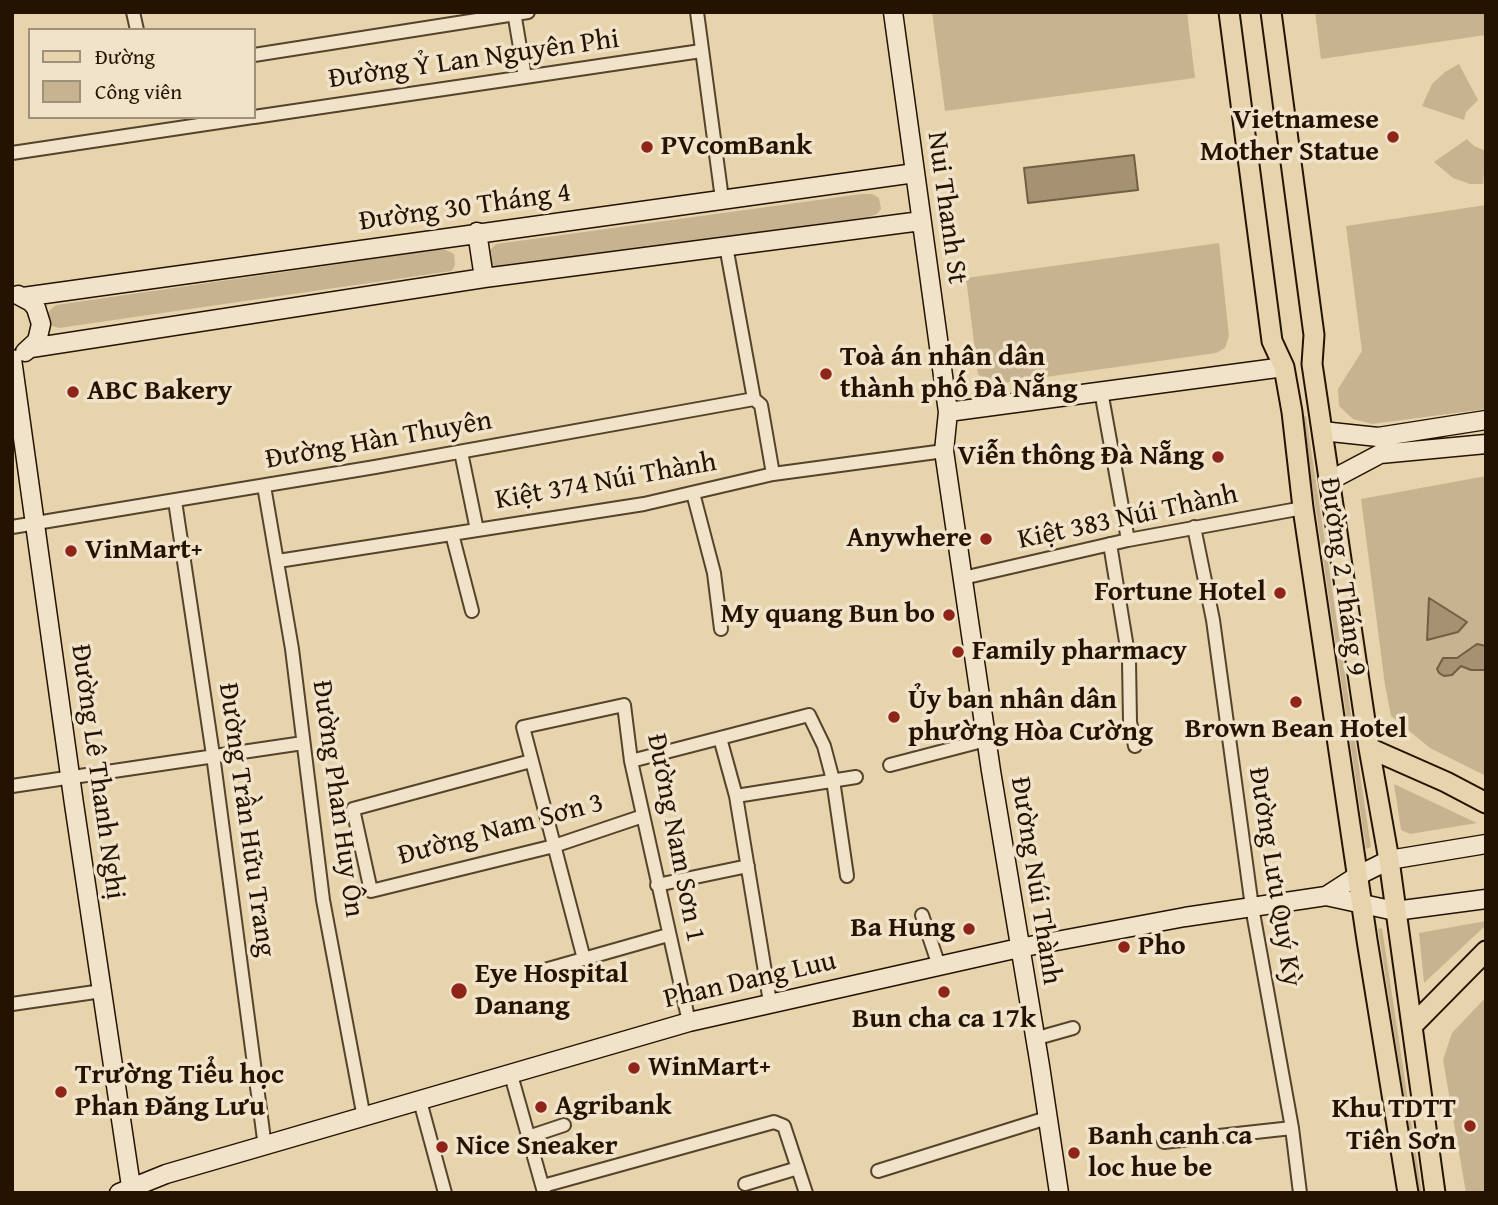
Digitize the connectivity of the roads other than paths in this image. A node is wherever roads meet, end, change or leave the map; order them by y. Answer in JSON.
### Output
{"nodes":[{"id":1,"x":528,"y":12,"type":"edge"},
{"id":2,"x":697,"y":12,"type":"edge"},
{"id":3,"x":893,"y":12,"type":"edge"},
{"id":4,"x":1229,"y":12,"type":"edge"},
{"id":5,"x":1271,"y":12,"type":"edge"},
{"id":6,"x":514,"y":13,"type":"edge"},
{"id":7,"x":701,"y":51,"type":"junction"},
{"id":8,"x":256,"y":55,"type":"edge"},
{"id":9,"x":525,"y":77,"type":"junction"},
{"id":10,"x":256,"y":117,"type":"edge"},
{"id":11,"x":157,"y":119,"type":"edge"},
{"id":12,"x":240,"y":119,"type":"edge"},
{"id":13,"x":160,"y":131,"type":"junction"},
{"id":14,"x":12,"y":153,"type":"edge"},
{"id":15,"x":915,"y":173,"type":"junction"},
{"id":16,"x":722,"y":199,"type":"junction"},
{"id":17,"x":921,"y":221,"type":"junction"},
{"id":18,"x":477,"y":232,"type":"junction"},
{"id":19,"x":726,"y":246,"type":"junction"},
{"id":20,"x":484,"y":278,"type":"junction"},
{"id":21,"x":18,"y":295,"type":"edge"},
{"id":22,"x":31,"y":348,"type":"junction"},
{"id":23,"x":12,"y":358,"type":"edge"},
{"id":24,"x":1312,"y":364,"type":"junction"},
{"id":25,"x":1284,"y":367,"type":"junction"},
{"id":26,"x":1101,"y":391,"type":"junction"},
{"id":27,"x":754,"y":399,"type":"junction"},
{"id":28,"x":948,"y":411,"type":"junction"},
{"id":29,"x":1486,"y":420,"type":"edge"},
{"id":30,"x":1322,"y":431,"type":"junction"},
{"id":31,"x":1486,"y":444,"type":"edge"},
{"id":32,"x":944,"y":451,"type":"junction"},
{"id":33,"x":461,"y":452,"type":"junction"},
{"id":34,"x":773,"y":474,"type":"junction"},
{"id":35,"x":1329,"y":481,"type":"junction"},
{"id":36,"x":264,"y":486,"type":"junction"},
{"id":37,"x":692,"y":493,"type":"junction"},
{"id":38,"x":175,"y":501,"type":"junction"},
{"id":39,"x":1303,"y":508,"type":"junction"},
{"id":40,"x":36,"y":523,"type":"junction"},
{"id":41,"x":12,"y":527,"type":"edge"},
{"id":42,"x":1194,"y":527,"type":"junction"},
{"id":43,"x":477,"y":530,"type":"junction"},
{"id":44,"x":453,"y":534,"type":"junction"},
{"id":45,"x":1128,"y":540,"type":"junction"},
{"id":46,"x":1110,"y":544,"type":"junction"},
{"id":47,"x":278,"y":561,"type":"junction"},
{"id":48,"x":963,"y":578,"type":"junction"},
{"id":49,"x":472,"y":611,"type":"dead end"},
{"id":50,"x":722,"y":629,"type":"dead end"},
{"id":51,"x":720,"y":738,"type":"junction"},
{"id":52,"x":986,"y":740,"type":"junction"},
{"id":53,"x":303,"y":743,"type":"junction"},
{"id":54,"x":1135,"y":746,"type":"dead end"},
{"id":55,"x":1369,"y":748,"type":"junction"},
{"id":56,"x":213,"y":755,"type":"junction"},
{"id":57,"x":531,"y":761,"type":"junction"},
{"id":58,"x":631,"y":761,"type":"junction"},
{"id":59,"x":890,"y":765,"type":"dead end"},
{"id":60,"x":71,"y":776,"type":"junction"},
{"id":61,"x":856,"y":778,"type":"dead end"},
{"id":62,"x":833,"y":780,"type":"junction"},
{"id":63,"x":12,"y":786,"type":"edge"},
{"id":64,"x":736,"y":796,"type":"junction"},
{"id":65,"x":1486,"y":803,"type":"edge"},
{"id":66,"x":643,"y":816,"type":"junction"},
{"id":67,"x":1486,"y":844,"type":"edge"},
{"id":68,"x":554,"y":846,"type":"junction"},
{"id":69,"x":1389,"y":860,"type":"junction"},
{"id":70,"x":748,"y":866,"type":"junction"},
{"id":71,"x":847,"y":876,"type":"dead end"},
{"id":72,"x":1357,"y":876,"type":"junction"},
{"id":73,"x":657,"y":885,"type":"junction"},
{"id":74,"x":1326,"y":896,"type":"junction"},
{"id":75,"x":1486,"y":898,"type":"edge"},
{"id":76,"x":1361,"y":904,"type":"junction"},
{"id":77,"x":1252,"y":907,"type":"junction"},
{"id":78,"x":1395,"y":911,"type":"junction"},
{"id":79,"x":922,"y":915,"type":"dead end"},
{"id":80,"x":668,"y":935,"type":"junction"},
{"id":81,"x":1019,"y":948,"type":"junction"},
{"id":82,"x":1486,"y":951,"type":"edge"},
{"id":83,"x":584,"y":959,"type":"junction"},
{"id":84,"x":939,"y":966,"type":"junction"},
{"id":85,"x":534,"y":973,"type":"dead end"},
{"id":86,"x":102,"y":991,"type":"junction"},
{"id":87,"x":770,"y":1002,"type":"junction"},
{"id":88,"x":12,"y":1004,"type":"edge"},
{"id":89,"x":689,"y":1022,"type":"junction"},
{"id":90,"x":1412,"y":1026,"type":"junction"},
{"id":91,"x":1073,"y":1028,"type":"dead end"},
{"id":92,"x":1034,"y":1039,"type":"junction"},
{"id":93,"x":511,"y":1075,"type":"junction"},
{"id":94,"x":420,"y":1101,"type":"junction"},
{"id":95,"x":365,"y":1118,"type":"junction"},
{"id":96,"x":1047,"y":1118,"type":"junction"},
{"id":97,"x":564,"y":1125,"type":"dead end"},
{"id":98,"x":1292,"y":1128,"type":"junction"},
{"id":99,"x":528,"y":1137,"type":"junction"},
{"id":100,"x":1164,"y":1142,"type":"dead end"},
{"id":101,"x":265,"y":1147,"type":"junction"},
{"id":102,"x":798,"y":1168,"type":"junction"},
{"id":103,"x":878,"y":1171,"type":"dead end"},
{"id":104,"x":745,"y":1184,"type":"dead end"},
{"id":105,"x":544,"y":1190,"type":"edge"},
{"id":106,"x":128,"y":1191,"type":"edge"},
{"id":107,"x":445,"y":1193,"type":"edge"},
{"id":108,"x":806,"y":1193,"type":"edge"},
{"id":109,"x":1059,"y":1193,"type":"edge"},
{"id":110,"x":1300,"y":1193,"type":"edge"},
{"id":111,"x":1408,"y":1193,"type":"edge"},
{"id":112,"x":1435,"y":1193,"type":"edge"}],
"edges":[{"from":1,"to":6,"type":"street"},
{"from":2,"to":7,"type":"street"},
{"from":3,"to":15,"type":"street","name":"Nui Thanh St"},
{"from":4,"to":25,"type":"main road","name":"Đường 2 Tháng 9"},
{"from":5,"to":24,"type":"main road","name":"Đường 2 Tháng 9"},
{"from":6,"to":8,"type":"street"},
{"from":6,"to":9,"type":"street"},
{"from":7,"to":9,"type":"street","name":"Đường Ỷ Lan Nguyên Phi"},
{"from":7,"to":16,"type":"street"},
{"from":9,"to":10,"type":"street","name":"Đường Ỷ Lan Nguyên Phi"},
{"from":11,"to":13,"type":"street"},
{"from":12,"to":13,"type":"street","name":"Đường Ỷ Lan Nguyên Phi"},
{"from":13,"to":14,"type":"street","name":"Đường Ỷ Lan Nguyên Phi"},
{"from":15,"to":16,"type":"street","name":"Đường 30 Tháng 4"},
{"from":15,"to":17,"type":"street","name":"Nui Thanh St"},
{"from":16,"to":18,"type":"street","name":"Đường 30 Tháng 4"},
{"from":17,"to":19,"type":"street"},
{"from":17,"to":28,"type":"street","name":"Nui Thanh St"},
{"from":18,"to":20,"type":"street"},
{"from":18,"to":21,"type":"street","name":"Đường 30 Tháng 4"},
{"from":19,"to":20,"type":"street"},
{"from":19,"to":27,"type":"street"},
{"from":20,"to":22,"type":"street"},
{"from":21,"to":22,"type":"street"},
{"from":22,"to":23,"type":"street"},
{"from":23,"to":40,"type":"street","name":"Đường Lê Thanh Nghị"},
{"from":24,"to":25,"type":"main road"},
{"from":24,"to":30,"type":"main road","name":"Đường 2 Tháng 9"},
{"from":25,"to":26,"type":"street"},
{"from":25,"to":39,"type":"main road","name":"Đường 2 Tháng 9"},
{"from":26,"to":28,"type":"street"},
{"from":26,"to":45,"type":"street"},
{"from":27,"to":33,"type":"street","name":"Đường Hàn Thuyên"},
{"from":27,"to":34,"type":"street"},
{"from":28,"to":32,"type":"street","name":"Đường Núi Thành"},
{"from":29,"to":30,"type":"street"},
{"from":30,"to":35,"type":"main road","name":"Đường 2 Tháng 9"},
{"from":31,"to":35,"type":"street"},
{"from":32,"to":34,"type":"street","name":"Kiệt 374 Núi Thành"},
{"from":32,"to":48,"type":"street","name":"Đường Núi Thành"},
{"from":33,"to":36,"type":"street","name":"Đường Hàn Thuyên"},
{"from":33,"to":43,"type":"street"},
{"from":34,"to":37,"type":"street","name":"Kiệt 374 Núi Thành"},
{"from":35,"to":55,"type":"main road","name":"Đường 2 Tháng 9"},
{"from":36,"to":38,"type":"street","name":"Đường Hàn Thuyên"},
{"from":36,"to":47,"type":"street","name":"Đường Phan Huy Ôn"},
{"from":37,"to":43,"type":"street","name":"Kiệt 374 Núi Thành"},
{"from":37,"to":50,"type":"street"},
{"from":38,"to":40,"type":"street","name":"Đường Hàn Thuyên"},
{"from":38,"to":56,"type":"street","name":"Đường Trần Hữu Trang"},
{"from":39,"to":42,"type":"street","name":"Kiệt 383 Núi Thành"},
{"from":39,"to":72,"type":"main road","name":"Đường 2 Tháng 9"},
{"from":40,"to":41,"type":"street","name":"Đường Hàn Thuyên"},
{"from":40,"to":60,"type":"street","name":"Đường Lê Thanh Nghị"},
{"from":42,"to":45,"type":"street","name":"Kiệt 383 Núi Thành"},
{"from":42,"to":77,"type":"street","name":"Đường Lưu Quý Kỳ"},
{"from":43,"to":44,"type":"street","name":"Kiệt 374 Núi Thành"},
{"from":44,"to":47,"type":"street","name":"Kiệt 374 Núi Thành"},
{"from":44,"to":49,"type":"street"},
{"from":45,"to":46,"type":"street","name":"Kiệt 383 Núi Thành"},
{"from":46,"to":48,"type":"street","name":"Kiệt 383 Núi Thành"},
{"from":46,"to":54,"type":"street"},
{"from":47,"to":53,"type":"street","name":"Đường Phan Huy Ôn"},
{"from":48,"to":52,"type":"street","name":"Đường Núi Thành"},
{"from":51,"to":58,"type":"street"},
{"from":51,"to":62,"type":"street"},
{"from":51,"to":64,"type":"street"},
{"from":52,"to":59,"type":"street"},
{"from":52,"to":81,"type":"street","name":"Đường Núi Thành"},
{"from":53,"to":56,"type":"street"},
{"from":53,"to":95,"type":"street","name":"Đường Phan Huy Ôn"},
{"from":55,"to":65,"type":"main road"},
{"from":55,"to":69,"type":"main road","name":"Đường 2 Tháng 9"},
{"from":56,"to":60,"type":"street"},
{"from":56,"to":101,"type":"street","name":"Đường Trần Hữu Trang"},
{"from":57,"to":58,"type":"street","name":"Đường Nam Sơn 1"},
{"from":57,"to":68,"type":"street"},
{"from":57,"to":68,"type":"street","name":"Đường Nam Sơn 3"},
{"from":58,"to":66,"type":"street","name":"Đường Nam Sơn 1"},
{"from":60,"to":63,"type":"street"},
{"from":60,"to":86,"type":"street","name":"Đường Lê Thanh Nghị"},
{"from":61,"to":62,"type":"street"},
{"from":62,"to":64,"type":"street"},
{"from":62,"to":71,"type":"street"},
{"from":64,"to":70,"type":"street"},
{"from":66,"to":68,"type":"street","name":"Đường Nam Sơn 3"},
{"from":66,"to":73,"type":"street","name":"Đường Nam Sơn 1"},
{"from":67,"to":69,"type":"street"},
{"from":68,"to":83,"type":"street"},
{"from":69,"to":72,"type":"street"},
{"from":69,"to":78,"type":"main road","name":"Đường 2 Tháng 9"},
{"from":70,"to":73,"type":"street"},
{"from":70,"to":87,"type":"street"},
{"from":72,"to":74,"type":"street"},
{"from":72,"to":76,"type":"main road","name":"Đường 2 Tháng 9"},
{"from":73,"to":80,"type":"street","name":"Đường Nam Sơn 1"},
{"from":74,"to":76,"type":"street"},
{"from":74,"to":77,"type":"street","name":"Phan Dang Luu"},
{"from":75,"to":78,"type":"street"},
{"from":76,"to":78,"type":"street"},
{"from":76,"to":111,"type":"main road","name":"Đường 2 Tháng 9"},
{"from":77,"to":81,"type":"street","name":"Phan Dang Luu"},
{"from":77,"to":98,"type":"street","name":"Đường Lưu Quý Kỳ"},
{"from":78,"to":90,"type":"main road","name":"Đường 2 Tháng 9"},
{"from":79,"to":84,"type":"street"},
{"from":80,"to":83,"type":"street"},
{"from":80,"to":89,"type":"street","name":"Đường Nam Sơn 1"},
{"from":81,"to":84,"type":"street","name":"Phan Dang Luu"},
{"from":81,"to":92,"type":"street","name":"Đường Núi Thành"},
{"from":82,"to":90,"type":"main road"},
{"from":83,"to":85,"type":"street"},
{"from":84,"to":87,"type":"street","name":"Phan Dang Luu"},
{"from":86,"to":88,"type":"street"},
{"from":86,"to":106,"type":"street","name":"Đường Lê Thanh Nghị"},
{"from":87,"to":89,"type":"street","name":"Phan Dang Luu"},
{"from":89,"to":93,"type":"street","name":"Phan Dang Luu"},
{"from":90,"to":112,"type":"main road","name":"Đường 2 Tháng 9"},
{"from":91,"to":92,"type":"street"},
{"from":92,"to":96,"type":"street","name":"Đường Núi Thành"},
{"from":93,"to":94,"type":"street","name":"Phan Dang Luu"},
{"from":93,"to":99,"type":"street"},
{"from":94,"to":95,"type":"street","name":"Phan Dang Luu"},
{"from":94,"to":107,"type":"street"},
{"from":95,"to":101,"type":"street","name":"Phan Dang Luu"},
{"from":96,"to":103,"type":"street"},
{"from":96,"to":109,"type":"street","name":"Đường Núi Thành"},
{"from":97,"to":99,"type":"street"},
{"from":98,"to":100,"type":"street"},
{"from":98,"to":110,"type":"street","name":"Đường Lưu Quý Kỳ"},
{"from":99,"to":105,"type":"street"},
{"from":101,"to":106,"type":"street","name":"Phan Dang Luu"},
{"from":102,"to":104,"type":"street"},
{"from":102,"to":105,"type":"street"},
{"from":102,"to":108,"type":"street"}]}
